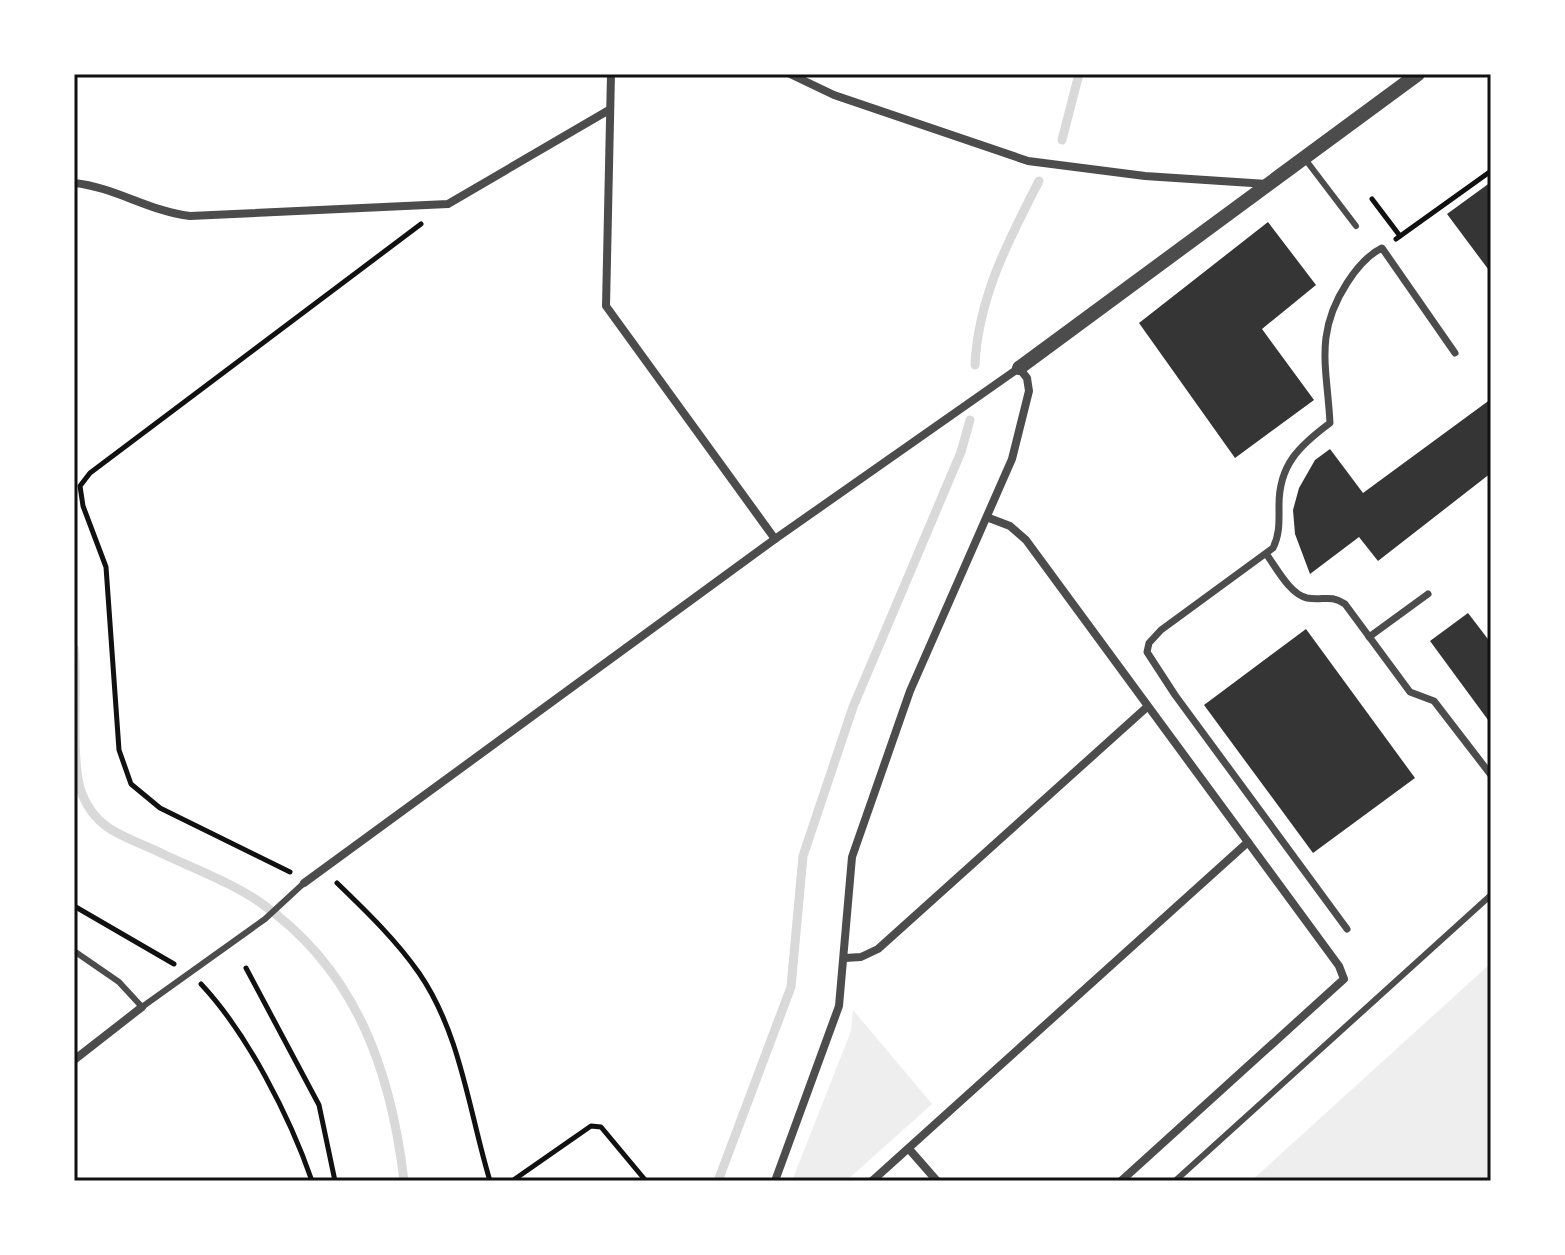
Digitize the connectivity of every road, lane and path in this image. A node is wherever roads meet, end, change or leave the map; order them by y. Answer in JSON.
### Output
{"nodes":[{"id":1,"x":611,"y":74,"type":"edge"},
{"id":2,"x":790,"y":74,"type":"edge"},
{"id":3,"x":1418,"y":74,"type":"edge"},
{"id":4,"x":803,"y":78,"type":"edge"},
{"id":5,"x":609,"y":110,"type":"junction"},
{"id":6,"x":1303,"y":157,"type":"junction"},
{"id":7,"x":1491,"y":171,"type":"edge"},
{"id":8,"x":74,"y":183,"type":"edge"},
{"id":9,"x":1267,"y":184,"type":"junction"},
{"id":10,"x":1372,"y":199,"type":"dead end"},
{"id":11,"x":448,"y":204,"type":"junction"},
{"id":12,"x":1356,"y":226,"type":"dead end"},
{"id":13,"x":1400,"y":236,"type":"junction"},
{"id":14,"x":1382,"y":248,"type":"junction"},
{"id":15,"x":1455,"y":353,"type":"dead end"},
{"id":16,"x":1019,"y":368,"type":"junction"},
{"id":17,"x":989,"y":518,"type":"junction"},
{"id":18,"x":775,"y":539,"type":"junction"},
{"id":19,"x":1267,"y":555,"type":"junction"},
{"id":20,"x":1428,"y":594,"type":"dead end"},
{"id":21,"x":1369,"y":637,"type":"junction"},
{"id":22,"x":1147,"y":707,"type":"junction"},
{"id":23,"x":1491,"y":775,"type":"edge"},
{"id":24,"x":1248,"y":842,"type":"junction"},
{"id":25,"x":323,"y":870,"type":"junction"},
{"id":26,"x":304,"y":883,"type":"junction"},
{"id":27,"x":1491,"y":895,"type":"edge"},
{"id":28,"x":74,"y":906,"type":"edge"},
{"id":29,"x":1347,"y":929,"type":"dead end"},
{"id":30,"x":74,"y":951,"type":"edge"},
{"id":31,"x":845,"y":958,"type":"junction"},
{"id":32,"x":246,"y":968,"type":"dead end"},
{"id":33,"x":191,"y":973,"type":"junction"},
{"id":34,"x":142,"y":1007,"type":"junction"},
{"id":35,"x":74,"y":1060,"type":"edge"},
{"id":36,"x":909,"y":1149,"type":"junction"},
{"id":37,"x":312,"y":1181,"type":"edge"},
{"id":38,"x":335,"y":1181,"type":"edge"},
{"id":39,"x":490,"y":1181,"type":"edge"},
{"id":40,"x":512,"y":1181,"type":"edge"},
{"id":41,"x":646,"y":1181,"type":"edge"},
{"id":42,"x":775,"y":1181,"type":"edge"},
{"id":43,"x":872,"y":1181,"type":"edge"},
{"id":44,"x":937,"y":1181,"type":"edge"},
{"id":45,"x":1121,"y":1181,"type":"edge"},
{"id":46,"x":1175,"y":1181,"type":"edge"}],
"edges":[{"from":1,"to":5,"type":"street"},
{"from":2,"to":4,"type":"street"},
{"from":3,"to":6,"type":"street"},
{"from":4,"to":9,"type":"street"},
{"from":5,"to":11,"type":"street"},
{"from":5,"to":18,"type":"street"},
{"from":6,"to":9,"type":"street"},
{"from":6,"to":12,"type":"lane"},
{"from":7,"to":13,"type":"path"},
{"from":8,"to":11,"type":"street"},
{"from":9,"to":16,"type":"street"},
{"from":10,"to":13,"type":"path"},
{"from":11,"to":26,"type":"path"},
{"from":13,"to":14,"type":"path"},
{"from":14,"to":15,"type":"street"},
{"from":14,"to":19,"type":"street"},
{"from":16,"to":17,"type":"street"},
{"from":16,"to":18,"type":"street"},
{"from":17,"to":22,"type":"street"},
{"from":17,"to":31,"type":"street"},
{"from":18,"to":25,"type":"street"},
{"from":19,"to":21,"type":"street"},
{"from":19,"to":29,"type":"street"},
{"from":20,"to":21,"type":"street"},
{"from":21,"to":23,"type":"street"},
{"from":22,"to":24,"type":"street"},
{"from":22,"to":31,"type":"street"},
{"from":24,"to":36,"type":"street"},
{"from":24,"to":45,"type":"street"},
{"from":25,"to":26,"type":"street"},
{"from":25,"to":39,"type":"path"},
{"from":26,"to":33,"type":"lane"},
{"from":27,"to":46,"type":"lane"},
{"from":28,"to":33,"type":"path"},
{"from":30,"to":34,"type":"lane"},
{"from":31,"to":42,"type":"street"},
{"from":32,"to":38,"type":"path"},
{"from":33,"to":34,"type":"lane"},
{"from":33,"to":37,"type":"path"},
{"from":34,"to":35,"type":"street"},
{"from":36,"to":43,"type":"street"},
{"from":36,"to":44,"type":"street"},
{"from":40,"to":41,"type":"path"}]}
